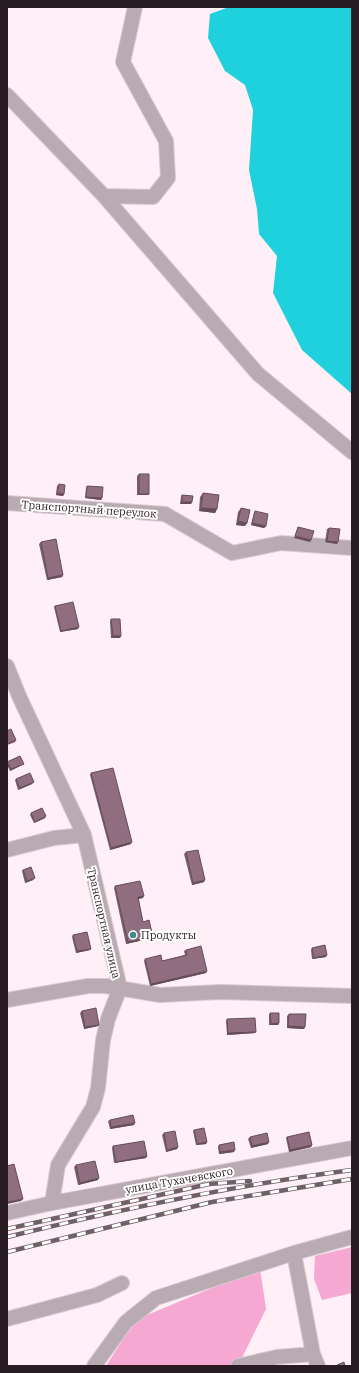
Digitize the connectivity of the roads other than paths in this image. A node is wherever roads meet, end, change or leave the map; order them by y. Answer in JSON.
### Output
{"nodes":[{"id":1,"x":134,"y":7,"type":"edge"},
{"id":2,"x":7,"y":95,"type":"edge"},
{"id":3,"x":104,"y":196,"type":"junction"},
{"id":4,"x":352,"y":452,"type":"edge"},
{"id":5,"x":7,"y":503,"type":"edge"},
{"id":6,"x":352,"y":548,"type":"edge"},
{"id":7,"x":7,"y":666,"type":"edge"},
{"id":8,"x":84,"y":835,"type":"junction"},
{"id":9,"x":7,"y":850,"type":"edge"},
{"id":10,"x":120,"y":988,"type":"junction"},
{"id":11,"x":352,"y":996,"type":"edge"},
{"id":12,"x":7,"y":1000,"type":"edge"},
{"id":13,"x":352,"y":1148,"type":"edge"},
{"id":14,"x":52,"y":1203,"type":"junction"},
{"id":15,"x":7,"y":1213,"type":"edge"},
{"id":16,"x":352,"y":1237,"type":"edge"},
{"id":17,"x":294,"y":1253,"type":"junction"},
{"id":18,"x":122,"y":1283,"type":"dead end"},
{"id":19,"x":7,"y":1319,"type":"edge"},
{"id":20,"x":316,"y":1360,"type":"edge"},
{"id":21,"x":94,"y":1366,"type":"edge"},
{"id":22,"x":238,"y":1366,"type":"edge"}],
"edges":[{"from":1,"to":3,"type":"street"},
{"from":2,"to":3,"type":"street"},
{"from":3,"to":4,"type":"street"},
{"from":5,"to":6,"type":"street","name":"Транспортный переулок"},
{"from":7,"to":8,"type":"street","name":"Транспортная улица"},
{"from":8,"to":9,"type":"street"},
{"from":8,"to":10,"type":"street","name":"Транспортная улица"},
{"from":10,"to":11,"type":"street","name":"Транспортная улица"},
{"from":10,"to":12,"type":"street"},
{"from":10,"to":14,"type":"street"},
{"from":13,"to":14,"type":"street","name":"улица Тухачевского"},
{"from":14,"to":15,"type":"street","name":"улица Тухачевского"},
{"from":16,"to":17,"type":"street"},
{"from":17,"to":20,"type":"street"},
{"from":17,"to":21,"type":"street"},
{"from":18,"to":19,"type":"street"},
{"from":20,"to":22,"type":"street"}]}
